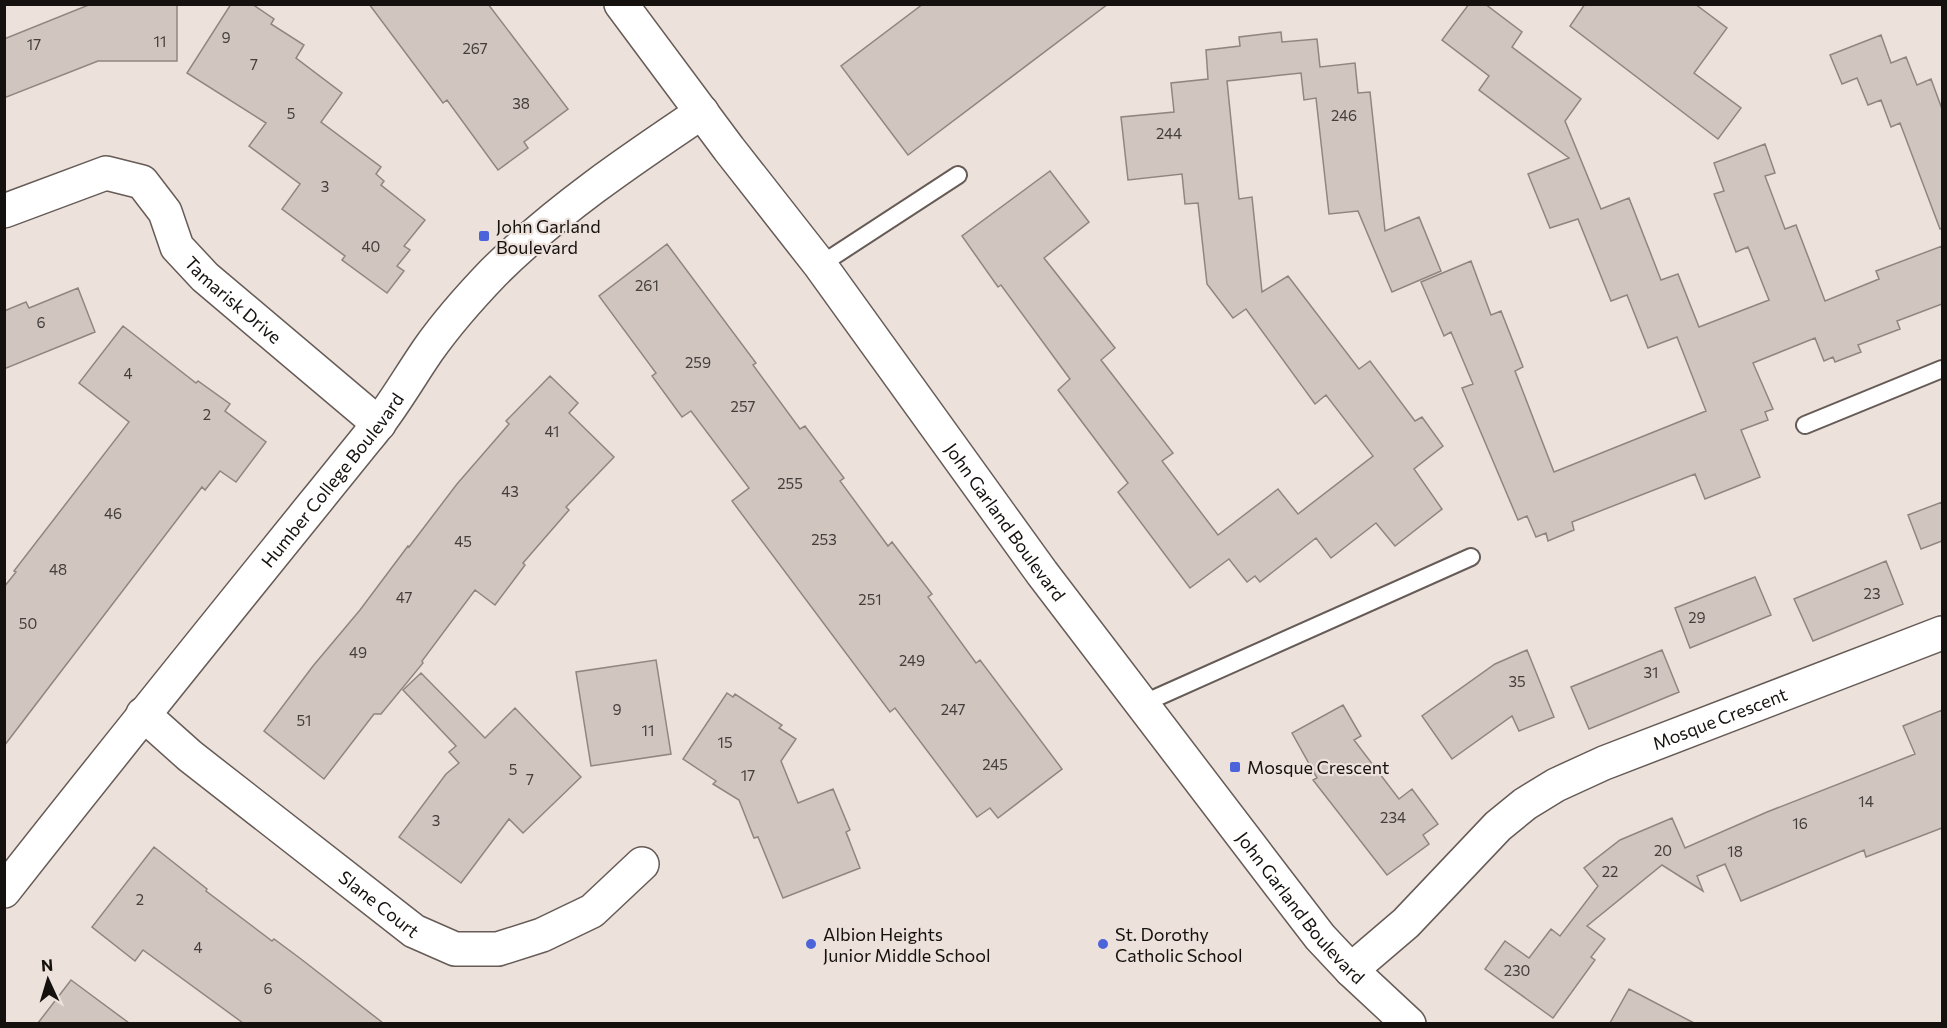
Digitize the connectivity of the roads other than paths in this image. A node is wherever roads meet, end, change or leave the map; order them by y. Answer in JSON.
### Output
{"nodes":[{"id":1,"x":621,"y":4,"type":"edge"},
{"id":2,"x":702,"y":112,"type":"junction"},
{"id":3,"x":958,"y":175,"type":"dead end"},
{"id":4,"x":4,"y":211,"type":"edge"},
{"id":5,"x":820,"y":265,"type":"junction"},
{"id":6,"x":1942,"y":369,"type":"edge"},
{"id":7,"x":379,"y":424,"type":"junction"},
{"id":8,"x":1805,"y":425,"type":"dead end"},
{"id":9,"x":1471,"y":557,"type":"dead end"},
{"id":10,"x":1942,"y":633,"type":"edge"},
{"id":11,"x":1142,"y":704,"type":"junction"},
{"id":12,"x":143,"y":714,"type":"junction"},
{"id":13,"x":642,"y":864,"type":"dead end"},
{"id":14,"x":4,"y":891,"type":"edge"},
{"id":15,"x":1351,"y":970,"type":"junction"},
{"id":16,"x":1409,"y":1023,"type":"edge"}],
"edges":[{"from":1,"to":2,"type":"street","name":"John Garland Boulevard"},
{"from":2,"to":5,"type":"street","name":"John Garland Boulevard"},
{"from":2,"to":7,"type":"street","name":"Humber College Boulevard"},
{"from":3,"to":5,"type":"lane"},
{"from":4,"to":7,"type":"street","name":"Tamarisk Drive"},
{"from":5,"to":11,"type":"street","name":"John Garland Boulevard"},
{"from":6,"to":8,"type":"lane"},
{"from":7,"to":12,"type":"street","name":"Humber College Boulevard"},
{"from":9,"to":11,"type":"lane"},
{"from":10,"to":15,"type":"street","name":"Mosque Crescent"},
{"from":11,"to":15,"type":"street","name":"John Garland Boulevard"},
{"from":12,"to":13,"type":"street","name":"Slane Court"},
{"from":12,"to":14,"type":"street","name":"Humber College Boulevard"},
{"from":15,"to":16,"type":"street","name":"John Garland Boulevard"}]}
